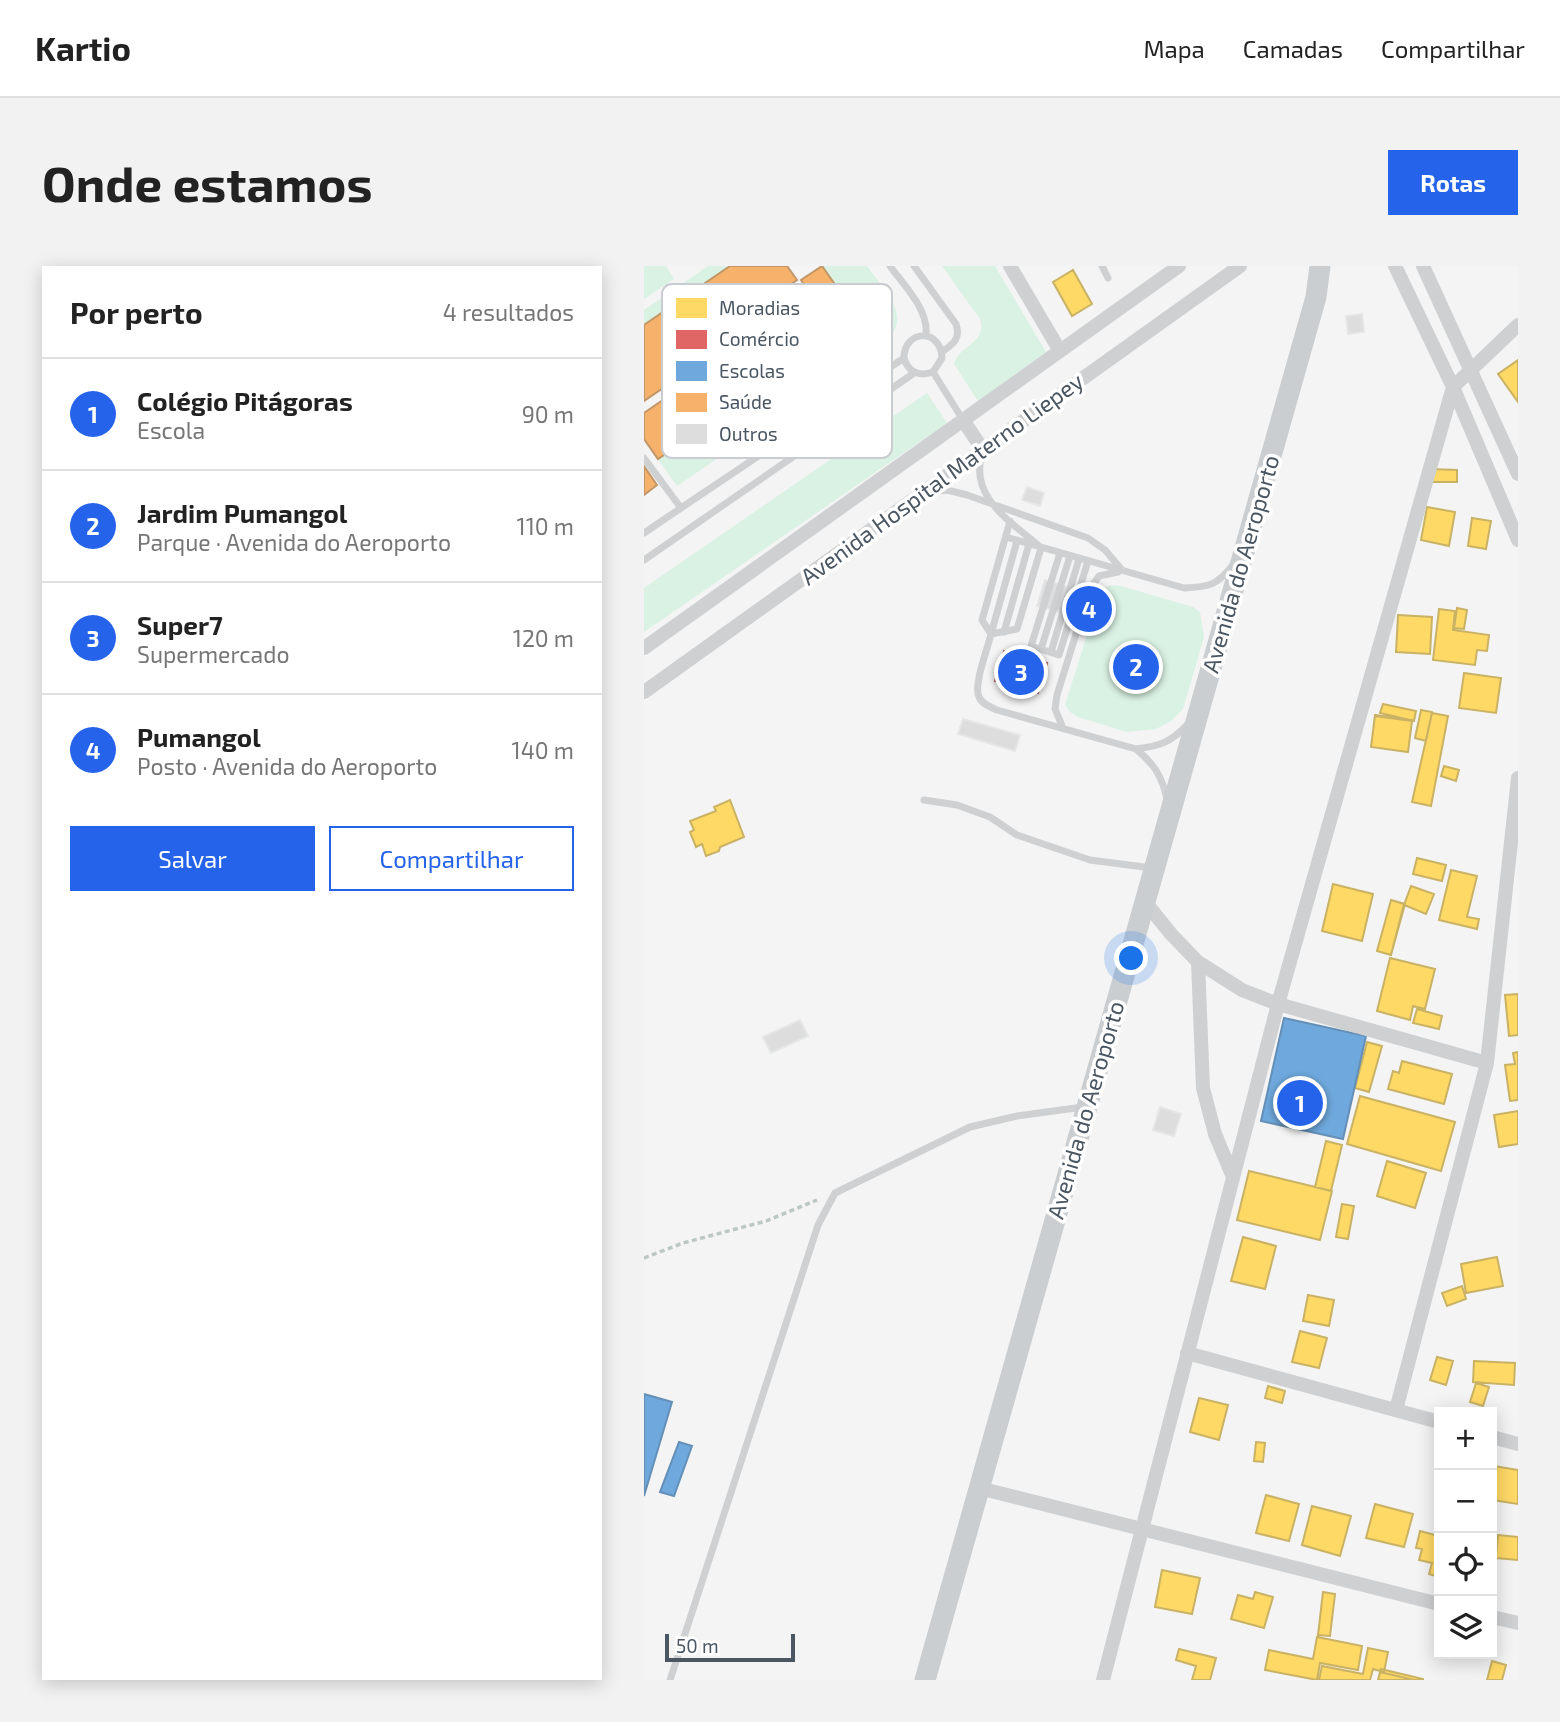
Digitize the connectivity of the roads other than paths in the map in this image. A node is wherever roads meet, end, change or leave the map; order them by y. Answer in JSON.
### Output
{"nodes":[{"id":1,"x":890,"y":266,"type":"edge"},
{"id":2,"x":914,"y":266,"type":"edge"},
{"id":3,"x":1010,"y":266,"type":"edge"},
{"id":4,"x":1102,"y":266,"type":"edge"},
{"id":5,"x":1179,"y":266,"type":"edge"},
{"id":6,"x":1240,"y":266,"type":"edge"},
{"id":7,"x":1320,"y":266,"type":"edge"},
{"id":8,"x":1333,"y":266,"type":"edge"},
{"id":9,"x":1395,"y":266,"type":"edge"},
{"id":10,"x":1423,"y":266,"type":"edge"},
{"id":11,"x":1108,"y":278,"type":"dead end"},
{"id":12,"x":1316,"y":297,"type":"junction"},
{"id":13,"x":1518,"y":325,"type":"edge"},
{"id":14,"x":926,"y":336,"type":"junction"},
{"id":15,"x":1060,"y":351,"type":"junction"},
{"id":16,"x":942,"y":352,"type":"junction"},
{"id":17,"x":904,"y":358,"type":"junction"},
{"id":18,"x":892,"y":366,"type":"edge"},
{"id":19,"x":1471,"y":371,"type":"junction"},
{"id":20,"x":933,"y":372,"type":"junction"},
{"id":21,"x":914,"y":373,"type":"junction"},
{"id":22,"x":1452,"y":387,"type":"junction"},
{"id":23,"x":892,"y":388,"type":"edge"},
{"id":24,"x":964,"y":420,"type":"junction"},
{"id":25,"x":983,"y":450,"type":"junction"},
{"id":26,"x":644,"y":458,"type":"edge"},
{"id":27,"x":755,"y":458,"type":"edge"},
{"id":28,"x":791,"y":458,"type":"edge"},
{"id":29,"x":1518,"y":474,"type":"edge"},
{"id":30,"x":920,"y":495,"type":"junction"},
{"id":31,"x":991,"y":504,"type":"junction"},
{"id":32,"x":681,"y":508,"type":"junction"},
{"id":33,"x":1010,"y":521,"type":"junction"},
{"id":34,"x":644,"y":533,"type":"edge"},
{"id":35,"x":1006,"y":537,"type":"junction"},
{"id":36,"x":1518,"y":540,"type":"edge"},
{"id":37,"x":1017,"y":541,"type":"junction"},
{"id":38,"x":1029,"y":544,"type":"junction"},
{"id":39,"x":1041,"y":548,"type":"junction"},
{"id":40,"x":1245,"y":550,"type":"junction"},
{"id":41,"x":1060,"y":553,"type":"junction"},
{"id":42,"x":1070,"y":556,"type":"junction"},
{"id":43,"x":1079,"y":559,"type":"junction"},
{"id":44,"x":644,"y":560,"type":"edge"},
{"id":45,"x":1088,"y":561,"type":"junction"},
{"id":46,"x":1123,"y":571,"type":"junction"},
{"id":47,"x":1004,"y":632,"type":"junction"},
{"id":48,"x":991,"y":634,"type":"junction"},
{"id":49,"x":644,"y":648,"type":"edge"},
{"id":50,"x":1041,"y":649,"type":"junction"},
{"id":51,"x":1055,"y":653,"type":"junction"},
{"id":52,"x":1064,"y":672,"type":"junction"},
{"id":53,"x":644,"y":692,"type":"edge"},
{"id":54,"x":1198,"y":714,"type":"junction"},
{"id":55,"x":1063,"y":728,"type":"junction"},
{"id":56,"x":1136,"y":750,"type":"junction"},
{"id":57,"x":1518,"y":778,"type":"edge"},
{"id":58,"x":924,"y":800,"type":"dead end"},
{"id":59,"x":1171,"y":813,"type":"junction"},
{"id":60,"x":1156,"y":868,"type":"junction"},
{"id":61,"x":1146,"y":903,"type":"junction"},
{"id":62,"x":1198,"y":962,"type":"junction"},
{"id":63,"x":1278,"y":1004,"type":"junction"},
{"id":64,"x":1488,"y":1063,"type":"junction"},
{"id":65,"x":1087,"y":1106,"type":"junction"},
{"id":66,"x":1233,"y":1177,"type":"junction"},
{"id":67,"x":1187,"y":1353,"type":"junction"},
{"id":68,"x":1396,"y":1410,"type":"junction"},
{"id":69,"x":1434,"y":1421,"type":"edge"},
{"id":70,"x":1497,"y":1438,"type":"edge"},
{"id":71,"x":1518,"y":1444,"type":"edge"},
{"id":72,"x":979,"y":1488,"type":"junction"},
{"id":73,"x":1142,"y":1529,"type":"junction"},
{"id":74,"x":1434,"y":1603,"type":"edge"},
{"id":75,"x":1497,"y":1618,"type":"edge"},
{"id":76,"x":1518,"y":1623,"type":"edge"},
{"id":77,"x":670,"y":1680,"type":"edge"},
{"id":78,"x":925,"y":1680,"type":"edge"},
{"id":79,"x":1103,"y":1680,"type":"edge"}],
"edges":[{"from":1,"to":14,"type":"lane"},
{"from":2,"to":16,"type":"lane"},
{"from":3,"to":15,"type":"street"},
{"from":4,"to":11,"type":"lane"},
{"from":5,"to":15,"type":"street","name":"Avenida Hospital Materno Liepey"},
{"from":6,"to":25,"type":"street","name":"Avenida Hospital Materno Liepey"},
{"from":7,"to":12,"type":"main road"},
{"from":8,"to":12,"type":"main road"},
{"from":9,"to":22,"type":"street"},
{"from":10,"to":19,"type":"street"},
{"from":12,"to":40,"type":"main road","name":"Avenida do Aeroporto"},
{"from":13,"to":19,"type":"street"},
{"from":14,"to":16,"type":"lane"},
{"from":14,"to":17,"type":"lane"},
{"from":15,"to":24,"type":"street","name":"Avenida Hospital Materno Liepey"},
{"from":16,"to":20,"type":"lane"},
{"from":17,"to":18,"type":"lane"},
{"from":17,"to":21,"type":"lane"},
{"from":19,"to":22,"type":"street"},
{"from":19,"to":29,"type":"street"},
{"from":20,"to":21,"type":"lane"},
{"from":20,"to":24,"type":"lane"},
{"from":21,"to":23,"type":"lane"},
{"from":22,"to":36,"type":"street"},
{"from":22,"to":63,"type":"street"},
{"from":24,"to":25,"type":"street"},
{"from":24,"to":49,"type":"street","name":"Avenida Hospital Materno Liepey"},
{"from":25,"to":30,"type":"street","name":"Avenida Hospital Materno Liepey"},
{"from":25,"to":31,"type":"lane"},
{"from":26,"to":32,"type":"lane"},
{"from":27,"to":32,"type":"lane"},
{"from":28,"to":44,"type":"lane"},
{"from":30,"to":31,"type":"lane"},
{"from":30,"to":53,"type":"street","name":"Avenida Hospital Materno Liepey"},
{"from":31,"to":33,"type":"lane"},
{"from":31,"to":46,"type":"lane"},
{"from":32,"to":34,"type":"lane"},
{"from":33,"to":35,"type":"lane"},
{"from":33,"to":39,"type":"lane"},
{"from":35,"to":37,"type":"lane"},
{"from":35,"to":48,"type":"lane"},
{"from":37,"to":38,"type":"lane"},
{"from":37,"to":48,"type":"lane"},
{"from":38,"to":39,"type":"lane"},
{"from":38,"to":47,"type":"lane"},
{"from":39,"to":41,"type":"lane"},
{"from":39,"to":47,"type":"lane"},
{"from":40,"to":46,"type":"lane"},
{"from":40,"to":54,"type":"main road","name":"Avenida do Aeroporto"},
{"from":41,"to":42,"type":"lane"},
{"from":41,"to":50,"type":"lane"},
{"from":42,"to":43,"type":"lane"},
{"from":42,"to":50,"type":"lane"},
{"from":43,"to":45,"type":"lane"},
{"from":43,"to":51,"type":"lane"},
{"from":45,"to":46,"type":"lane"},
{"from":45,"to":51,"type":"lane"},
{"from":46,"to":52,"type":"lane"},
{"from":47,"to":48,"type":"lane"},
{"from":48,"to":55,"type":"lane"},
{"from":50,"to":51,"type":"lane"},
{"from":51,"to":52,"type":"lane"},
{"from":52,"to":55,"type":"lane"},
{"from":54,"to":56,"type":"lane"},
{"from":54,"to":59,"type":"main road","name":"Avenida do Aeroporto"},
{"from":55,"to":56,"type":"lane"},
{"from":56,"to":59,"type":"lane"},
{"from":57,"to":64,"type":"street"},
{"from":58,"to":60,"type":"lane"},
{"from":59,"to":60,"type":"main road","name":"Avenida do Aeroporto"},
{"from":60,"to":61,"type":"main road","name":"Avenida do Aeroporto"},
{"from":61,"to":62,"type":"street"},
{"from":61,"to":65,"type":"main road","name":"Avenida do Aeroporto"},
{"from":62,"to":63,"type":"street"},
{"from":62,"to":66,"type":"street"},
{"from":63,"to":64,"type":"street"},
{"from":63,"to":66,"type":"street"},
{"from":64,"to":68,"type":"street"},
{"from":65,"to":72,"type":"main road","name":"Avenida do Aeroporto"},
{"from":65,"to":77,"type":"lane"},
{"from":66,"to":67,"type":"street"},
{"from":67,"to":68,"type":"street"},
{"from":67,"to":73,"type":"street"},
{"from":68,"to":69,"type":"street"},
{"from":70,"to":71,"type":"street"},
{"from":72,"to":73,"type":"street"},
{"from":72,"to":78,"type":"main road","name":"Avenida do Aeroporto"},
{"from":73,"to":74,"type":"street"},
{"from":73,"to":79,"type":"street"},
{"from":75,"to":76,"type":"street"}]}
